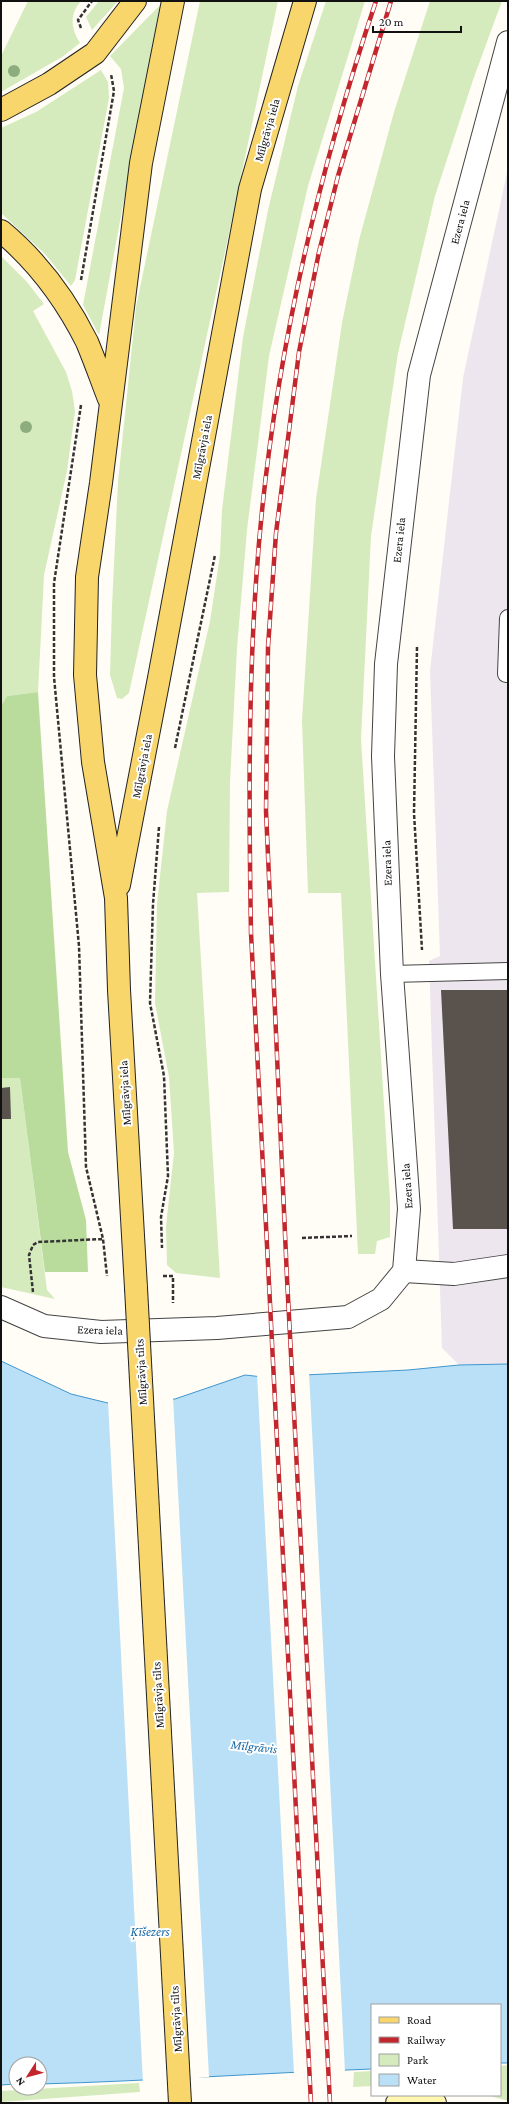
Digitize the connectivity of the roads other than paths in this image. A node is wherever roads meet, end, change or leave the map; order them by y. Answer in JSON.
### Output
{"nodes":[{"id":1,"x":135,"y":1,"type":"edge"},
{"id":2,"x":173,"y":1,"type":"edge"},
{"id":3,"x":305,"y":1,"type":"edge"},
{"id":4,"x":508,"y":42,"type":"edge"},
{"id":5,"x":1,"y":110,"type":"edge"},
{"id":6,"x":1,"y":231,"type":"edge"},
{"id":7,"x":110,"y":402,"type":"junction"},
{"id":8,"x":508,"y":618,"type":"edge"},
{"id":9,"x":508,"y":674,"type":"edge"},
{"id":10,"x":116,"y":898,"type":"junction"},
{"id":11,"x":508,"y":971,"type":"edge"},
{"id":12,"x":392,"y":974,"type":"junction"},
{"id":13,"x":508,"y":1266,"type":"edge"},
{"id":14,"x":404,"y":1270,"type":"junction"},
{"id":15,"x":136,"y":1288,"type":"joint"},
{"id":16,"x":1,"y":1307,"type":"edge"},
{"id":17,"x":180,"y":2103,"type":"edge"},
{"id":18,"x":397,"y":2103,"type":"edge"},
{"id":19,"x":435,"y":2103,"type":"edge"}],
"edges":[{"from":1,"to":5,"type":"main road"},
{"from":2,"to":7,"type":"main road","name":"Mīlgrāvja iela"},
{"from":3,"to":10,"type":"main road","name":"Mīlgrāvja iela"},
{"from":4,"to":12,"type":"street","name":"Ezera iela"},
{"from":6,"to":7,"type":"main road"},
{"from":7,"to":10,"type":"main road","name":"Mīlgrāvja iela"},
{"from":8,"to":9,"type":"lane"},
{"from":10,"to":15,"type":"main road","name":"Mīlgrāvja iela"},
{"from":11,"to":12,"type":"lane"},
{"from":12,"to":14,"type":"street","name":"Ezera iela"},
{"from":13,"to":14,"type":"street"},
{"from":14,"to":16,"type":"street","name":"Ezera iela"},
{"from":15,"to":17,"type":"main road","name":"Mīlgrāvja tilts","bridge":true},
{"from":18,"to":19,"type":"main road"}]}
